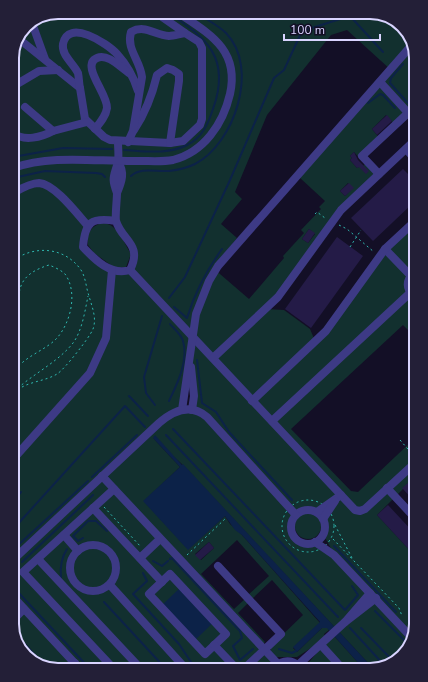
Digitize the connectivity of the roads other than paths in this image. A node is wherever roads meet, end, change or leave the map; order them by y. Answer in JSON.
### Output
{"nodes":[{"id":1,"x":165,"y":19,"type":"edge"},
{"id":2,"x":186,"y":19,"type":"edge"},
{"id":3,"x":34,"y":28,"type":"edge"},
{"id":4,"x":185,"y":33,"type":"junction"},
{"id":5,"x":23,"y":42,"type":"edge"},
{"id":6,"x":408,"y":49,"type":"edge"},
{"id":7,"x":45,"y":58,"type":"junction"},
{"id":8,"x":58,"y":70,"type":"junction"},
{"id":9,"x":132,"y":75,"type":"junction"},
{"id":10,"x":19,"y":82,"type":"edge"},
{"id":11,"x":380,"y":82,"type":"junction"},
{"id":12,"x":80,"y":88,"type":"junction"},
{"id":13,"x":139,"y":92,"type":"junction"},
{"id":14,"x":25,"y":107,"type":"dead end"},
{"id":15,"x":409,"y":112,"type":"edge"},
{"id":16,"x":409,"y":116,"type":"edge"},
{"id":17,"x":87,"y":122,"type":"junction"},
{"id":18,"x":95,"y":129,"type":"junction"},
{"id":19,"x":53,"y":131,"type":"junction"},
{"id":20,"x":133,"y":131,"type":"junction"},
{"id":21,"x":19,"y":135,"type":"edge"},
{"id":22,"x":118,"y":142,"type":"junction"},
{"id":23,"x":128,"y":142,"type":"junction"},
{"id":24,"x":170,"y":143,"type":"junction"},
{"id":25,"x":409,"y":146,"type":"edge"},
{"id":26,"x":118,"y":162,"type":"junction"},
{"id":27,"x":19,"y":167,"type":"edge"},
{"id":28,"x":379,"y":174,"type":"junction"},
{"id":29,"x":19,"y":190,"type":"edge"},
{"id":30,"x":116,"y":221,"type":"junction"},
{"id":31,"x":88,"y":226,"type":"junction"},
{"id":32,"x":409,"y":227,"type":"edge"},
{"id":33,"x":385,"y":249,"type":"junction"},
{"id":34,"x":112,"y":270,"type":"junction"},
{"id":35,"x":130,"y":270,"type":"junction"},
{"id":36,"x":409,"y":272,"type":"edge"},
{"id":37,"x":409,"y":296,"type":"edge"},
{"id":38,"x":192,"y":336,"type":"junction"},
{"id":39,"x":212,"y":358,"type":"junction"},
{"id":40,"x":190,"y":362,"type":"junction"},
{"id":41,"x":252,"y":401,"type":"junction"},
{"id":42,"x":182,"y":410,"type":"junction"},
{"id":43,"x":192,"y":410,"type":"junction"},
{"id":44,"x":272,"y":422,"type":"junction"},
{"id":45,"x":19,"y":453,"type":"edge"},
{"id":46,"x":409,"y":468,"type":"edge"},
{"id":47,"x":102,"y":476,"type":"junction"},
{"id":48,"x":387,"y":488,"type":"junction"},
{"id":49,"x":114,"y":489,"type":"junction"},
{"id":50,"x":338,"y":498,"type":"junction"},
{"id":51,"x":96,"y":505,"type":"junction"},
{"id":52,"x":327,"y":509,"type":"junction"},
{"id":53,"x":317,"y":512,"type":"junction"},
{"id":54,"x":409,"y":512,"type":"edge"},
{"id":55,"x":296,"y":515,"type":"junction"},
{"id":56,"x":323,"y":519,"type":"junction"},
{"id":57,"x":323,"y":534,"type":"junction"},
{"id":58,"x":64,"y":535,"type":"junction"},
{"id":59,"x":160,"y":539,"type":"junction"},
{"id":60,"x":315,"y":542,"type":"junction"},
{"id":61,"x":328,"y":543,"type":"junction"},
{"id":62,"x":78,"y":551,"type":"junction"},
{"id":63,"x":19,"y":554,"type":"edge"},
{"id":64,"x":143,"y":555,"type":"junction"},
{"id":65,"x":38,"y":559,"type":"junction"},
{"id":66,"x":218,"y":566,"type":"dead end"},
{"id":67,"x":162,"y":582,"type":"junction"},
{"id":68,"x":110,"y":585,"type":"junction"},
{"id":69,"x":373,"y":596,"type":"junction"},
{"id":70,"x":19,"y":603,"type":"edge"},
{"id":71,"x":24,"y":609,"type":"junction"},
{"id":72,"x":19,"y":614,"type":"edge"},
{"id":73,"x":408,"y":633,"type":"edge"},
{"id":74,"x":214,"y":645,"type":"junction"},
{"id":75,"x":321,"y":645,"type":"junction"},
{"id":76,"x":264,"y":650,"type":"junction"},
{"id":77,"x":75,"y":663,"type":"edge"},
{"id":78,"x":108,"y":663,"type":"edge"},
{"id":79,"x":135,"y":663,"type":"edge"},
{"id":80,"x":180,"y":663,"type":"edge"},
{"id":81,"x":231,"y":663,"type":"edge"},
{"id":82,"x":250,"y":663,"type":"edge"},
{"id":83,"x":275,"y":663,"type":"edge"},
{"id":84,"x":302,"y":663,"type":"edge"},
{"id":85,"x":337,"y":663,"type":"edge"}],
"edges":[{"from":1,"to":4,"type":"lane"},
{"from":2,"to":26,"type":"lane"},
{"from":3,"to":7,"type":"lane"},
{"from":4,"to":13,"type":"lane"},
{"from":4,"to":24,"type":"lane"},
{"from":5,"to":7,"type":"lane"},
{"from":6,"to":11,"type":"lane"},
{"from":7,"to":8,"type":"lane"},
{"from":8,"to":10,"type":"lane"},
{"from":8,"to":12,"type":"lane"},
{"from":9,"to":12,"type":"lane"},
{"from":9,"to":13,"type":"lane"},
{"from":9,"to":18,"type":"lane"},
{"from":11,"to":15,"type":"lane"},
{"from":11,"to":38,"type":"lane"},
{"from":12,"to":17,"type":"lane"},
{"from":13,"to":20,"type":"lane"},
{"from":14,"to":19,"type":"lane"},
{"from":16,"to":28,"type":"lane"},
{"from":17,"to":18,"type":"lane"},
{"from":17,"to":19,"type":"lane"},
{"from":18,"to":22,"type":"lane"},
{"from":19,"to":21,"type":"lane"},
{"from":20,"to":23,"type":"lane"},
{"from":20,"to":24,"type":"lane"},
{"from":22,"to":23,"type":"lane"},
{"from":22,"to":26,"type":"lane"},
{"from":23,"to":24,"type":"lane"},
{"from":25,"to":28,"type":"lane"},
{"from":26,"to":27,"type":"lane"},
{"from":26,"to":30,"type":"lane"},
{"from":28,"to":39,"type":"lane"},
{"from":29,"to":31,"type":"lane"},
{"from":30,"to":31,"type":"lane"},
{"from":30,"to":35,"type":"lane"},
{"from":31,"to":34,"type":"lane"},
{"from":32,"to":33,"type":"lane"},
{"from":33,"to":36,"type":"lane"},
{"from":33,"to":41,"type":"lane"},
{"from":34,"to":35,"type":"lane"},
{"from":34,"to":45,"type":"lane"},
{"from":35,"to":38,"type":"lane"},
{"from":37,"to":44,"type":"lane"},
{"from":38,"to":39,"type":"lane"},
{"from":38,"to":40,"type":"lane"},
{"from":39,"to":41,"type":"lane"},
{"from":40,"to":42,"type":"lane"},
{"from":40,"to":43,"type":"lane"},
{"from":41,"to":44,"type":"lane"},
{"from":42,"to":43,"type":"lane"},
{"from":42,"to":47,"type":"lane"},
{"from":43,"to":55,"type":"lane"},
{"from":44,"to":50,"type":"lane"},
{"from":46,"to":48,"type":"lane"},
{"from":47,"to":49,"type":"lane"},
{"from":47,"to":63,"type":"lane"},
{"from":48,"to":50,"type":"lane"},
{"from":48,"to":54,"type":"lane"},
{"from":49,"to":51,"type":"lane"},
{"from":49,"to":59,"type":"lane"},
{"from":50,"to":52,"type":"lane"},
{"from":51,"to":58,"type":"lane"},
{"from":51,"to":64,"type":"lane"},
{"from":52,"to":53,"type":"lane"},
{"from":52,"to":56,"type":"lane"},
{"from":53,"to":55,"type":"lane"},
{"from":53,"to":56,"type":"lane"},
{"from":55,"to":60,"type":"lane"},
{"from":56,"to":57,"type":"lane"},
{"from":57,"to":60,"type":"lane"},
{"from":57,"to":61,"type":"lane"},
{"from":58,"to":62,"type":"lane"},
{"from":58,"to":65,"type":"lane"},
{"from":59,"to":64,"type":"lane"},
{"from":59,"to":76,"type":"lane"},
{"from":60,"to":61,"type":"lane"},
{"from":61,"to":69,"type":"lane"},
{"from":62,"to":68,"type":"lane"},
{"from":62,"to":68,"type":"lane"},
{"from":64,"to":67,"type":"lane"},
{"from":65,"to":78,"type":"lane"},
{"from":65,"to":79,"type":"lane"},
{"from":66,"to":76,"type":"lane"},
{"from":67,"to":74,"type":"lane"},
{"from":67,"to":74,"type":"lane"},
{"from":68,"to":80,"type":"lane"},
{"from":69,"to":73,"type":"lane"},
{"from":69,"to":75,"type":"lane"},
{"from":70,"to":71,"type":"lane"},
{"from":71,"to":72,"type":"lane"},
{"from":71,"to":77,"type":"lane"},
{"from":74,"to":81,"type":"lane"},
{"from":75,"to":84,"type":"lane"},
{"from":75,"to":85,"type":"lane"},
{"from":76,"to":82,"type":"lane"},
{"from":76,"to":83,"type":"lane"}]}
